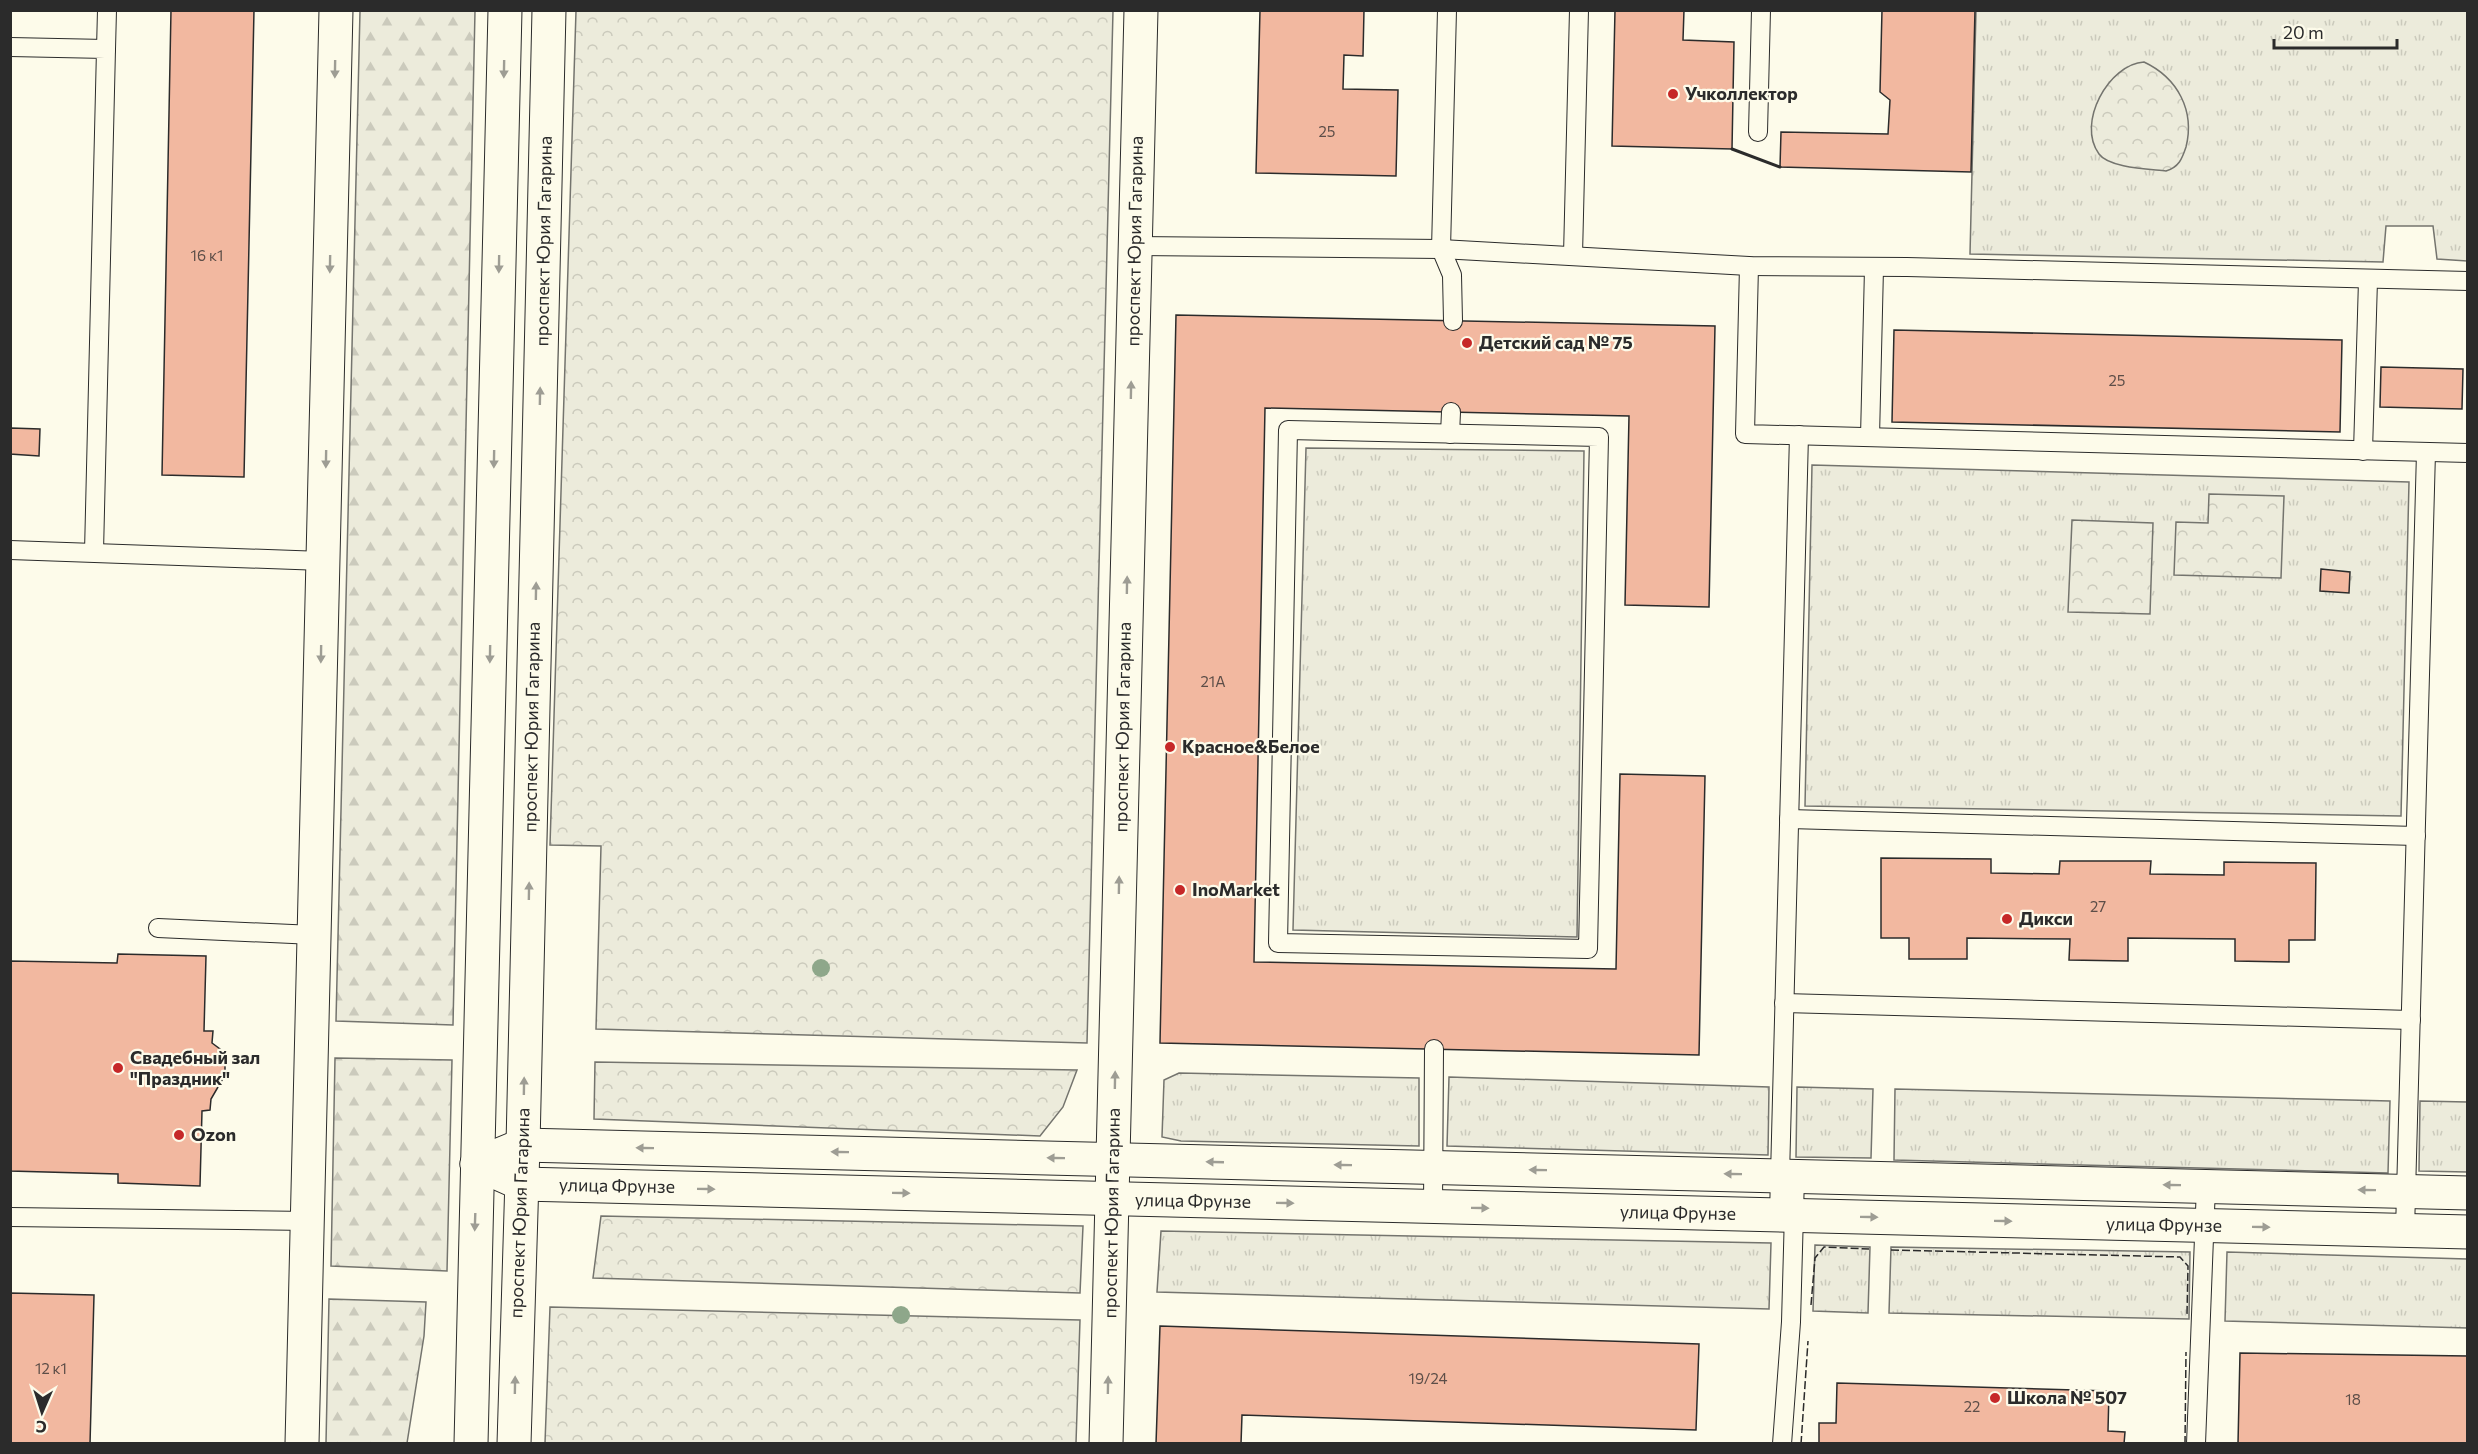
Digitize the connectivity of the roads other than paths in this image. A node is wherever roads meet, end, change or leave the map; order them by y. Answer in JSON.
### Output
{"nodes":[{"id":1,"x":107,"y":10,"type":"edge"},
{"id":2,"x":336,"y":10,"type":"edge"},
{"id":3,"x":505,"y":10,"type":"edge"},
{"id":4,"x":549,"y":10,"type":"edge"},
{"id":5,"x":1141,"y":10,"type":"edge"},
{"id":6,"x":1448,"y":10,"type":"edge"},
{"id":7,"x":1579,"y":10,"type":"edge"},
{"id":8,"x":1761,"y":10,"type":"edge"},
{"id":9,"x":10,"y":47,"type":"edge"},
{"id":10,"x":106,"y":49,"type":"junction"},
{"id":11,"x":1758,"y":132,"type":"dead end"},
{"id":12,"x":1135,"y":246,"type":"junction"},
{"id":13,"x":1441,"y":249,"type":"junction"},
{"id":14,"x":1573,"y":255,"type":"junction"},
{"id":15,"x":1749,"y":266,"type":"junction"},
{"id":16,"x":1874,"y":268,"type":"junction"},
{"id":17,"x":2368,"y":280,"type":"junction"},
{"id":18,"x":2468,"y":281,"type":"edge"},
{"id":19,"x":1453,"y":321,"type":"dead end"},
{"id":20,"x":1451,"y":412,"type":"dead end"},
{"id":21,"x":1450,"y":434,"type":"junction"},
{"id":22,"x":1799,"y":435,"type":"junction"},
{"id":23,"x":1870,"y":437,"type":"junction"},
{"id":24,"x":2363,"y":451,"type":"junction"},
{"id":25,"x":2426,"y":452,"type":"junction"},
{"id":26,"x":2468,"y":453,"type":"edge"},
{"id":27,"x":10,"y":550,"type":"edge"},
{"id":28,"x":94,"y":552,"type":"junction"},
{"id":29,"x":323,"y":561,"type":"junction"},
{"id":30,"x":1789,"y":819,"type":"junction"},
{"id":31,"x":2416,"y":836,"type":"junction"},
{"id":32,"x":158,"y":928,"type":"dead end"},
{"id":33,"x":314,"y":935,"type":"junction"},
{"id":34,"x":1784,"y":1004,"type":"junction"},
{"id":35,"x":2411,"y":1020,"type":"junction"},
{"id":36,"x":1434,"y":1049,"type":"dead end"},
{"id":37,"x":523,"y":1144,"type":"junction"},
{"id":38,"x":1114,"y":1159,"type":"junction"},
{"id":39,"x":477,"y":1164,"type":"junction"},
{"id":40,"x":1434,"y":1167,"type":"junction"},
{"id":41,"x":1787,"y":1176,"type":"junction"},
{"id":42,"x":522,"y":1184,"type":"junction"},
{"id":43,"x":2206,"y":1186,"type":"junction"},
{"id":44,"x":2406,"y":1191,"type":"junction"},
{"id":45,"x":2468,"y":1193,"type":"edge"},
{"id":46,"x":1113,"y":1199,"type":"junction"},
{"id":47,"x":1433,"y":1207,"type":"junction"},
{"id":48,"x":1786,"y":1216,"type":"junction"},
{"id":49,"x":10,"y":1217,"type":"edge"},
{"id":50,"x":308,"y":1221,"type":"junction"},
{"id":51,"x":2205,"y":1226,"type":"junction"},
{"id":52,"x":2405,"y":1231,"type":"junction"},
{"id":53,"x":2468,"y":1232,"type":"edge"},
{"id":54,"x":302,"y":1443,"type":"edge"},
{"id":55,"x":471,"y":1443,"type":"edge"},
{"id":56,"x":514,"y":1443,"type":"edge"},
{"id":57,"x":1106,"y":1443,"type":"edge"},
{"id":58,"x":1782,"y":1443,"type":"edge"},
{"id":59,"x":2196,"y":1443,"type":"edge"}],
"edges":[{"from":1,"to":10,"type":"lane"},
{"from":2,"to":29,"type":"street","one_way":true},
{"from":3,"to":39,"type":"street","one_way":true},
{"from":37,"to":4,"type":"street","name":"проспект Юрия Гагарина","one_way":true},
{"from":5,"to":12,"type":"street","name":"проспект Юрия Гагарина"},
{"from":6,"to":13,"type":"lane"},
{"from":7,"to":14,"type":"lane"},
{"from":8,"to":11,"type":"lane"},
{"from":9,"to":10,"type":"lane"},
{"from":10,"to":28,"type":"lane"},
{"from":12,"to":13,"type":"lane"},
{"from":38,"to":12,"type":"street","name":"проспект Юрия Гагарина","one_way":true},
{"from":13,"to":14,"type":"lane"},
{"from":13,"to":19,"type":"lane"},
{"from":14,"to":15,"type":"lane"},
{"from":15,"to":16,"type":"lane"},
{"from":15,"to":22,"type":"lane"},
{"from":16,"to":17,"type":"lane"},
{"from":16,"to":23,"type":"lane"},
{"from":17,"to":18,"type":"lane"},
{"from":17,"to":24,"type":"lane"},
{"from":20,"to":21,"type":"lane"},
{"from":21,"to":21,"type":"lane"},
{"from":22,"to":23,"type":"lane"},
{"from":22,"to":30,"type":"lane"},
{"from":23,"to":24,"type":"lane"},
{"from":24,"to":25,"type":"lane"},
{"from":25,"to":26,"type":"lane"},
{"from":25,"to":31,"type":"lane"},
{"from":27,"to":28,"type":"lane"},
{"from":28,"to":29,"type":"lane"},
{"from":29,"to":33,"type":"street","one_way":true},
{"from":30,"to":31,"type":"lane"},
{"from":30,"to":34,"type":"lane"},
{"from":31,"to":35,"type":"lane"},
{"from":32,"to":33,"type":"lane"},
{"from":33,"to":50,"type":"street"},
{"from":34,"to":35,"type":"lane"},
{"from":34,"to":41,"type":"lane"},
{"from":35,"to":44,"type":"lane"},
{"from":36,"to":40,"type":"lane"},
{"from":38,"to":37,"type":"street","one_way":true},
{"from":37,"to":39,"type":"street"},
{"from":37,"to":42,"type":"street","name":"проспект Юрия Гагарина"},
{"from":40,"to":38,"type":"street","one_way":true},
{"from":38,"to":46,"type":"street","name":"проспект Юрия Гагарина"},
{"from":39,"to":42,"type":"street","name":"улица Фрунзе"},
{"from":39,"to":55,"type":"street","one_way":true},
{"from":41,"to":40,"type":"street","one_way":true},
{"from":40,"to":47,"type":"lane"},
{"from":43,"to":41,"type":"street","one_way":true},
{"from":41,"to":48,"type":"lane"},
{"from":42,"to":46,"type":"street","name":"улица Фрунзе","one_way":true},
{"from":56,"to":42,"type":"street","name":"проспект Юрия Гагарина","one_way":true},
{"from":44,"to":43,"type":"street","one_way":true},
{"from":43,"to":51,"type":"lane"},
{"from":44,"to":45,"type":"street"},
{"from":44,"to":52,"type":"lane"},
{"from":46,"to":47,"type":"street","name":"улица Фрунзе","one_way":true},
{"from":57,"to":46,"type":"street","name":"проспект Юрия Гагарина","one_way":true},
{"from":47,"to":48,"type":"street","name":"улица Фрунзе","one_way":true},
{"from":48,"to":51,"type":"street","name":"улица Фрунзе","one_way":true},
{"from":48,"to":58,"type":"lane"},
{"from":49,"to":50,"type":"lane"},
{"from":50,"to":54,"type":"street"},
{"from":51,"to":52,"type":"street","name":"улица Фрунзе","one_way":true},
{"from":51,"to":59,"type":"lane"},
{"from":52,"to":53,"type":"street","name":"улица Фрунзе"}]}
